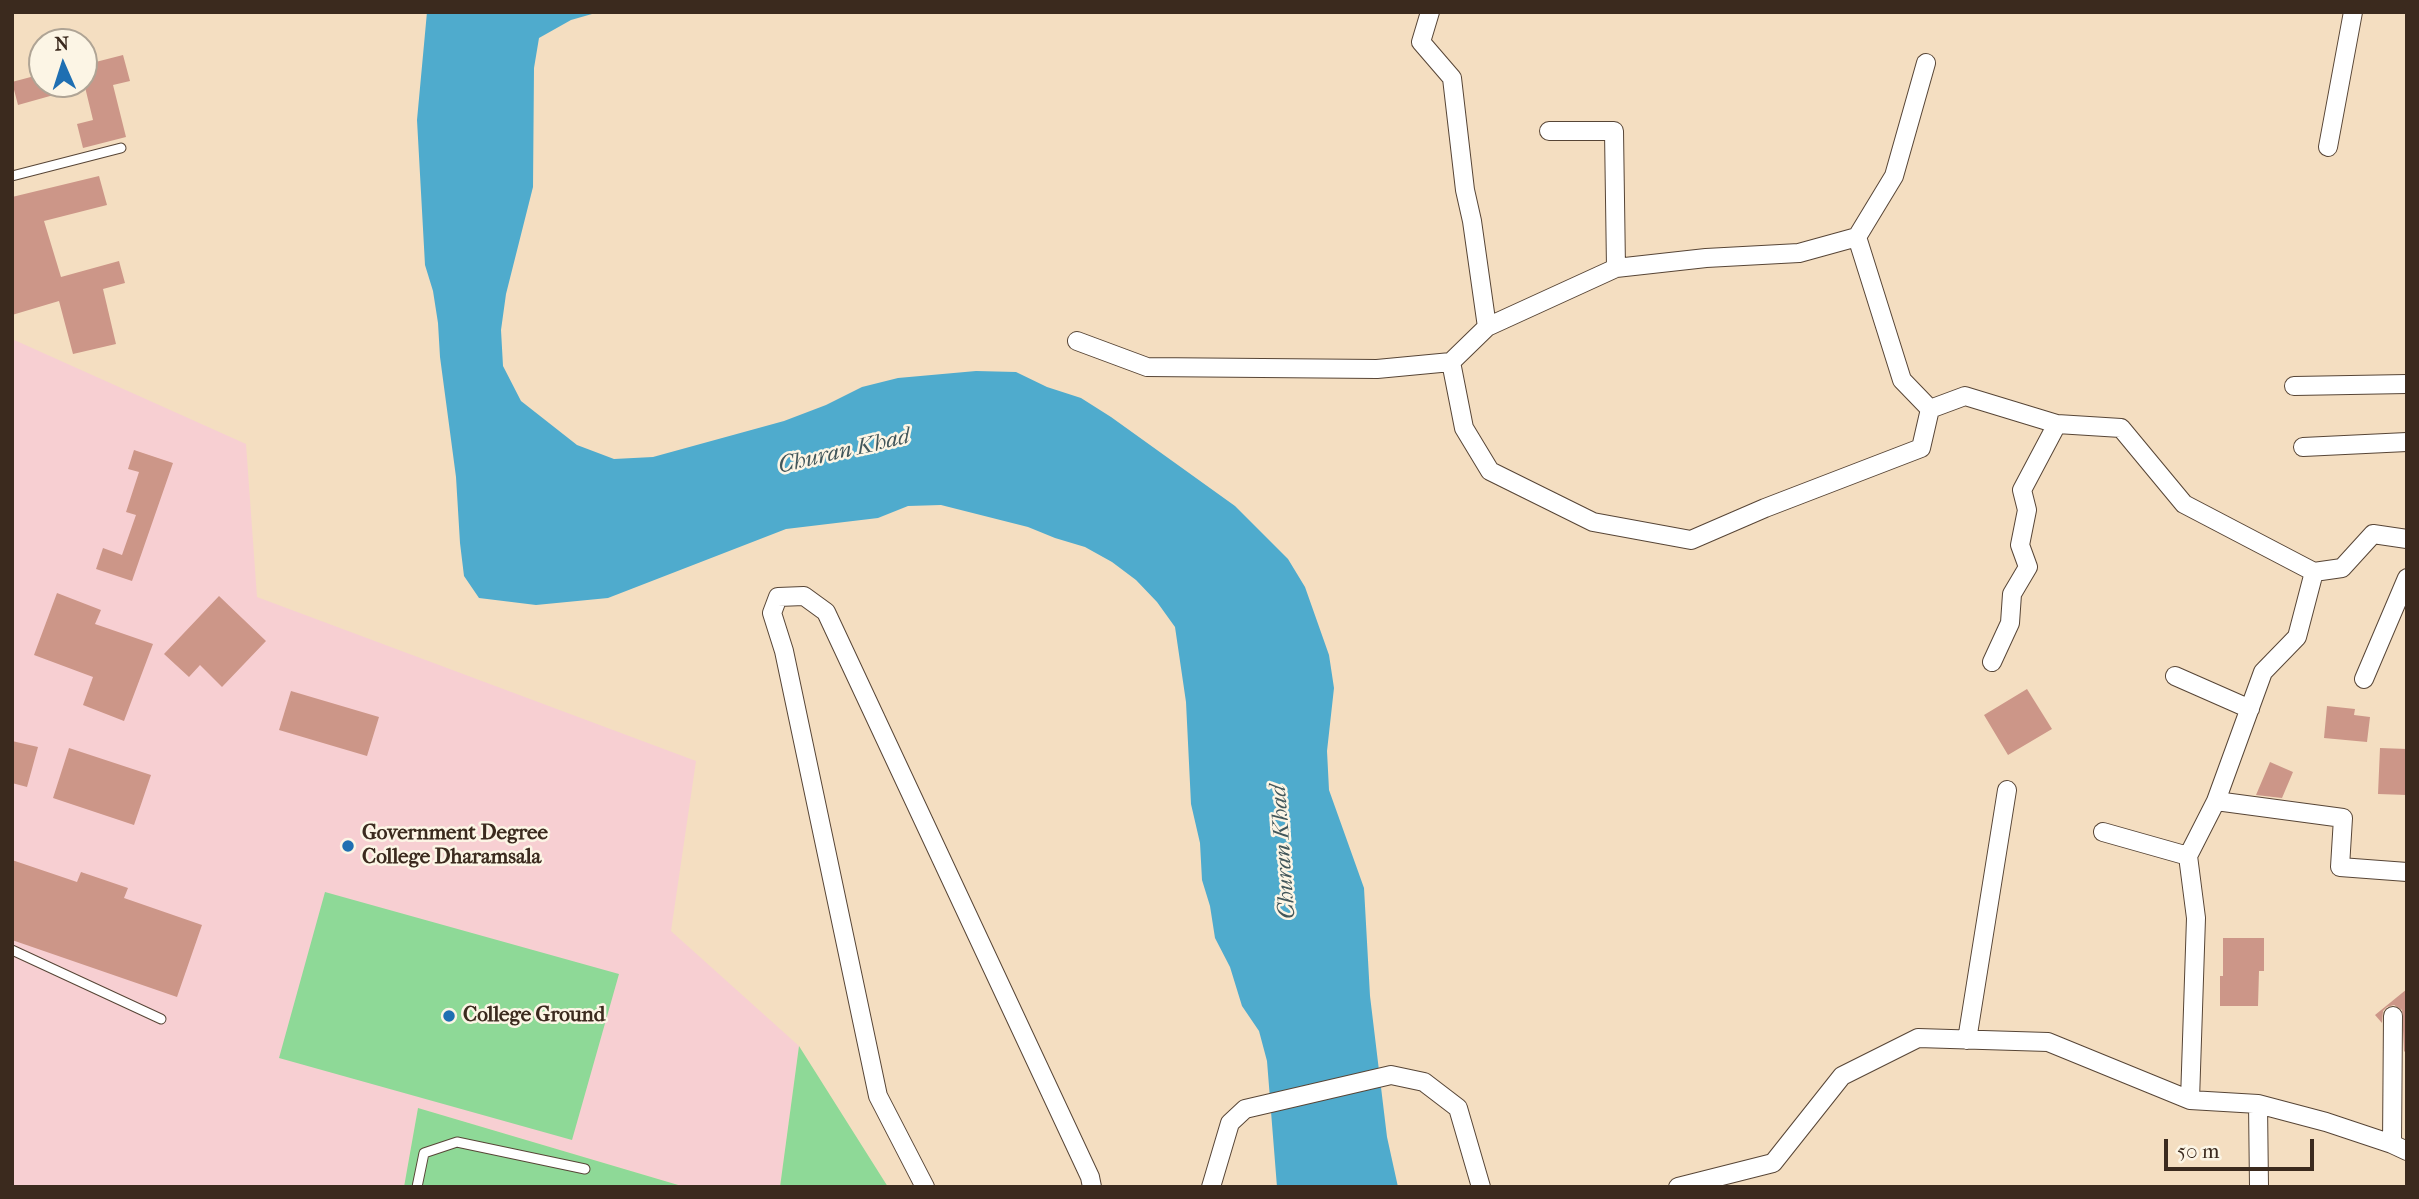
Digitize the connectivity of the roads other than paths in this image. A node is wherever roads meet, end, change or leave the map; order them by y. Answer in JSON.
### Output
{"nodes":[{"id":1,"x":1430,"y":12,"type":"edge"},
{"id":2,"x":2353,"y":12,"type":"edge"},
{"id":3,"x":1926,"y":63,"type":"dead end"},
{"id":4,"x":1549,"y":131,"type":"dead end"},
{"id":5,"x":2328,"y":147,"type":"dead end"},
{"id":6,"x":121,"y":148,"type":"dead end"},
{"id":7,"x":12,"y":176,"type":"edge"},
{"id":8,"x":1857,"y":237,"type":"junction"},
{"id":9,"x":1616,"y":268,"type":"junction"},
{"id":10,"x":1487,"y":327,"type":"junction"},
{"id":11,"x":1077,"y":341,"type":"dead end"},
{"id":12,"x":1451,"y":362,"type":"junction"},
{"id":13,"x":2407,"y":384,"type":"edge"},
{"id":14,"x":2294,"y":386,"type":"dead end"},
{"id":15,"x":1930,"y":409,"type":"junction"},
{"id":16,"x":2057,"y":424,"type":"junction"},
{"id":17,"x":2407,"y":442,"type":"edge"},
{"id":18,"x":2303,"y":447,"type":"dead end"},
{"id":19,"x":2407,"y":539,"type":"edge"},
{"id":20,"x":2314,"y":572,"type":"junction"},
{"id":21,"x":2407,"y":578,"type":"edge"},
{"id":22,"x":1992,"y":662,"type":"dead end"},
{"id":23,"x":2175,"y":676,"type":"dead end"},
{"id":24,"x":2364,"y":679,"type":"dead end"},
{"id":25,"x":2250,"y":709,"type":"junction"},
{"id":26,"x":2007,"y":790,"type":"dead end"},
{"id":27,"x":2216,"y":801,"type":"junction"},
{"id":28,"x":2103,"y":832,"type":"dead end"},
{"id":29,"x":2189,"y":856,"type":"junction"},
{"id":30,"x":2407,"y":872,"type":"edge"},
{"id":31,"x":12,"y":950,"type":"edge"},
{"id":32,"x":2393,"y":1016,"type":"dead end"},
{"id":33,"x":161,"y":1019,"type":"dead end"},
{"id":34,"x":1967,"y":1040,"type":"junction"},
{"id":35,"x":2190,"y":1100,"type":"junction"},
{"id":36,"x":2258,"y":1104,"type":"junction"},
{"id":37,"x":2399,"y":1147,"type":"edge"},
{"id":38,"x":585,"y":1169,"type":"dead end"},
{"id":39,"x":417,"y":1187,"type":"edge"},
{"id":40,"x":925,"y":1187,"type":"edge"},
{"id":41,"x":1092,"y":1187,"type":"edge"},
{"id":42,"x":1211,"y":1187,"type":"edge"},
{"id":43,"x":1481,"y":1187,"type":"edge"},
{"id":44,"x":1678,"y":1187,"type":"edge"},
{"id":45,"x":2259,"y":1187,"type":"edge"}],
"edges":[{"from":1,"to":10,"type":"street"},
{"from":2,"to":5,"type":"street"},
{"from":3,"to":8,"type":"street"},
{"from":4,"to":9,"type":"street"},
{"from":6,"to":7,"type":"lane"},
{"from":8,"to":9,"type":"street"},
{"from":8,"to":15,"type":"street"},
{"from":9,"to":10,"type":"street"},
{"from":10,"to":12,"type":"street"},
{"from":11,"to":12,"type":"street"},
{"from":12,"to":15,"type":"street"},
{"from":13,"to":14,"type":"street"},
{"from":15,"to":16,"type":"street"},
{"from":16,"to":20,"type":"street"},
{"from":16,"to":22,"type":"street"},
{"from":17,"to":18,"type":"street"},
{"from":19,"to":20,"type":"street"},
{"from":20,"to":25,"type":"street"},
{"from":21,"to":24,"type":"street"},
{"from":23,"to":25,"type":"street"},
{"from":25,"to":27,"type":"street"},
{"from":26,"to":34,"type":"street"},
{"from":27,"to":29,"type":"street"},
{"from":27,"to":30,"type":"street"},
{"from":28,"to":29,"type":"street"},
{"from":29,"to":35,"type":"street"},
{"from":31,"to":33,"type":"lane"},
{"from":32,"to":37,"type":"street"},
{"from":34,"to":35,"type":"street"},
{"from":34,"to":44,"type":"street"},
{"from":35,"to":36,"type":"street"},
{"from":36,"to":37,"type":"street"},
{"from":36,"to":45,"type":"street"},
{"from":38,"to":39,"type":"lane"},
{"from":40,"to":41,"type":"street"},
{"from":42,"to":43,"type":"street"}]}
